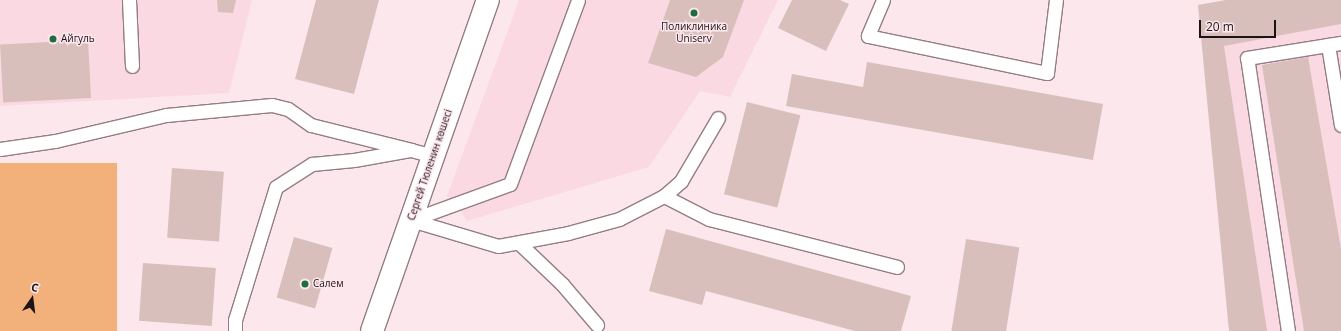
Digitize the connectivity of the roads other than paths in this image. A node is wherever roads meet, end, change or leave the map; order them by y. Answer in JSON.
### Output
{"nodes":[{"id":1,"x":129,"y":0,"type":"edge"},
{"id":2,"x":478,"y":0,"type":"edge"},
{"id":3,"x":488,"y":0,"type":"edge"},
{"id":4,"x":578,"y":0,"type":"edge"},
{"id":5,"x":883,"y":0,"type":"edge"},
{"id":6,"x":1056,"y":0,"type":"edge"},
{"id":7,"x":477,"y":30,"type":"junction"},
{"id":8,"x":1341,"y":43,"type":"edge"},
{"id":9,"x":1328,"y":45,"type":"junction"},
{"id":10,"x":132,"y":66,"type":"dead end"},
{"id":11,"x":718,"y":118,"type":"dead end"},
{"id":12,"x":1341,"y":124,"type":"edge"},
{"id":13,"x":0,"y":149,"type":"edge"},
{"id":14,"x":411,"y":150,"type":"junction"},
{"id":15,"x":433,"y":156,"type":"junction"},
{"id":16,"x":664,"y":196,"type":"junction"},
{"id":17,"x":411,"y":220,"type":"junction"},
{"id":18,"x":520,"y":244,"type":"junction"},
{"id":19,"x":897,"y":267,"type":"dead end"},
{"id":20,"x":597,"y":325,"type":"dead end"},
{"id":21,"x":235,"y":331,"type":"edge"},
{"id":22,"x":372,"y":331,"type":"edge"},
{"id":23,"x":1288,"y":331,"type":"edge"}],
"edges":[{"from":1,"to":10,"type":"lane"},
{"from":2,"to":7,"type":"main road"},
{"from":3,"to":7,"type":"main road","name":"Сергей Тюленин көшесі"},
{"from":4,"to":17,"type":"lane"},
{"from":5,"to":6,"type":"lane"},
{"from":7,"to":15,"type":"main road","name":"Сергей Тюленин көшесі"},
{"from":8,"to":9,"type":"lane"},
{"from":9,"to":12,"type":"lane"},
{"from":9,"to":23,"type":"lane"},
{"from":11,"to":16,"type":"lane"},
{"from":13,"to":14,"type":"lane"},
{"from":14,"to":15,"type":"lane"},
{"from":14,"to":21,"type":"lane"},
{"from":15,"to":17,"type":"main road","name":"Сергей Тюленин көшесі"},
{"from":16,"to":18,"type":"lane"},
{"from":16,"to":19,"type":"lane"},
{"from":17,"to":18,"type":"lane"},
{"from":17,"to":22,"type":"main road","name":"Сергей Тюленин көшесі"},
{"from":18,"to":20,"type":"lane"}]}
